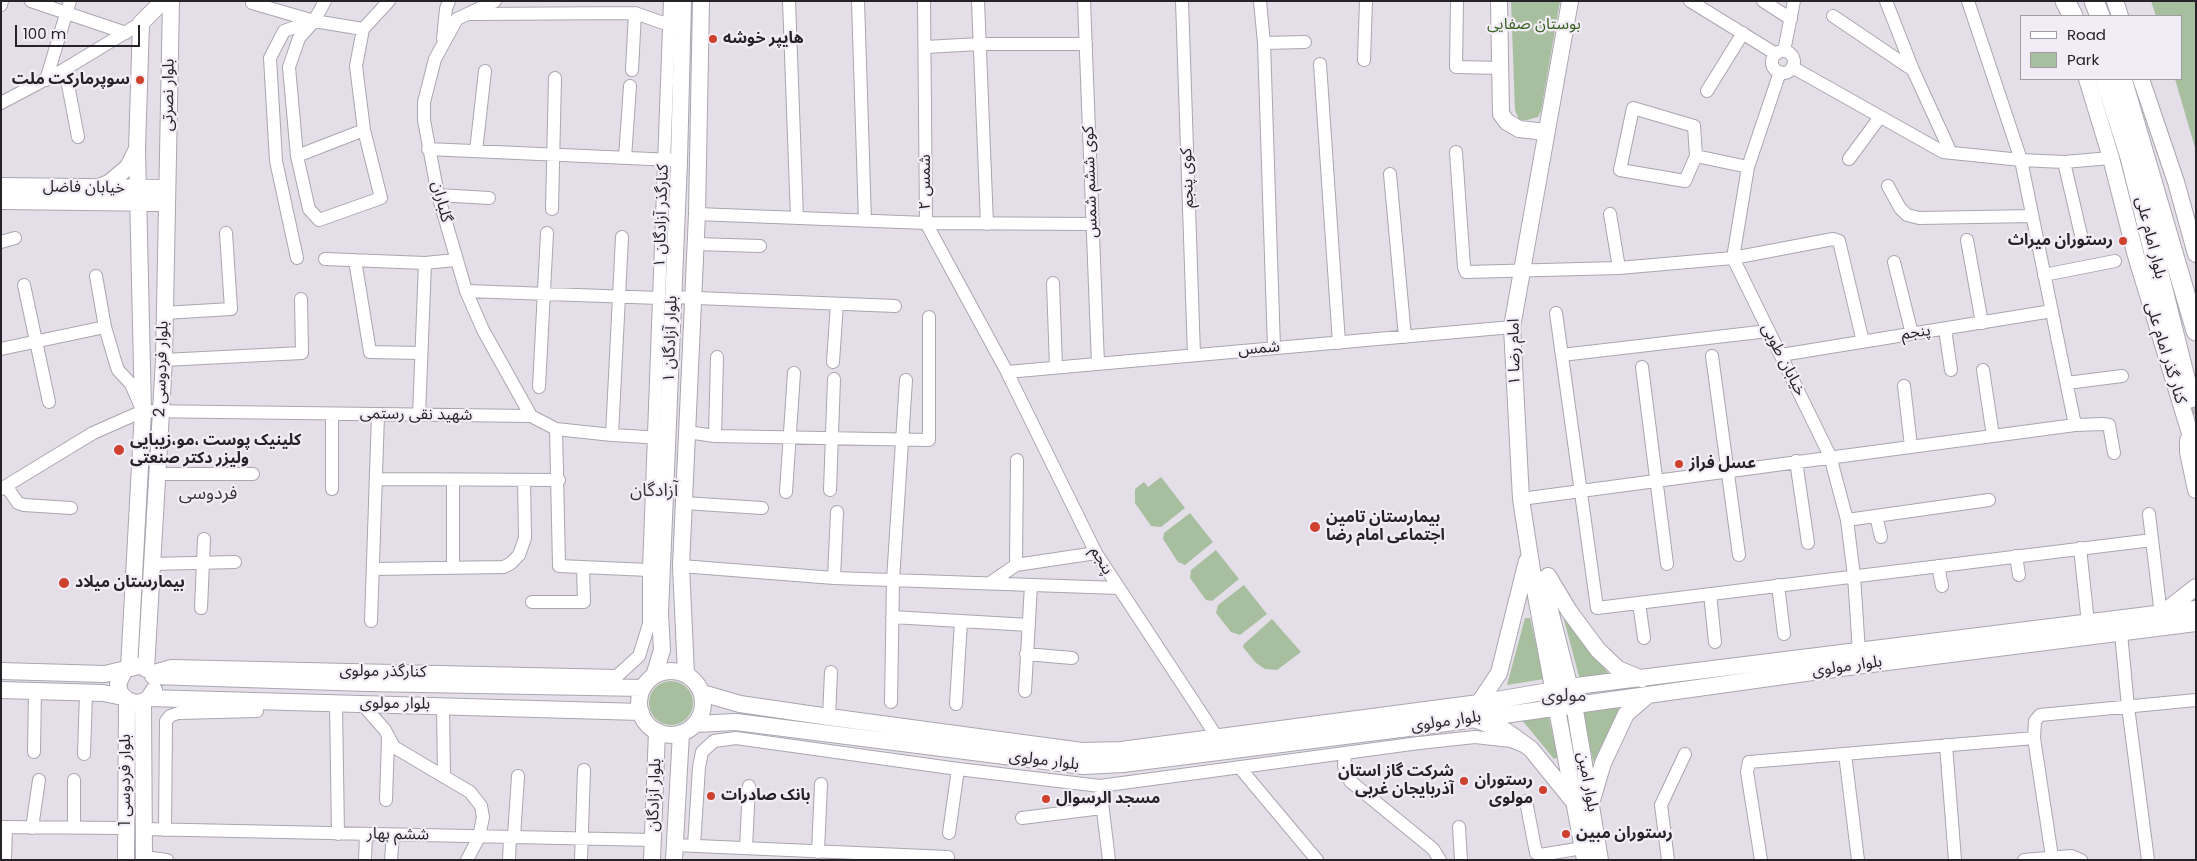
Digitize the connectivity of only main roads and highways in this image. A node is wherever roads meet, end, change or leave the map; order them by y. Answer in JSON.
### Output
{"nodes":[{"id":1,"x":164,"y":1,"type":"edge"},
{"id":2,"x":171,"y":1,"type":"edge"},
{"id":3,"x":683,"y":1,"type":"edge"},
{"id":4,"x":701,"y":1,"type":"edge"},
{"id":5,"x":1498,"y":1,"type":"edge"},
{"id":6,"x":1570,"y":1,"type":"edge"},
{"id":7,"x":2064,"y":1,"type":"edge"},
{"id":8,"x":2077,"y":1,"type":"edge"},
{"id":9,"x":2094,"y":1,"type":"edge"},
{"id":10,"x":2115,"y":1,"type":"edge"},
{"id":11,"x":2067,"y":15,"type":"edge"},
{"id":12,"x":2072,"y":15,"type":"edge"},
{"id":13,"x":2082,"y":15,"type":"edge"},
{"id":14,"x":2100,"y":15,"type":"edge"},
{"id":15,"x":2120,"y":15,"type":"edge"},
{"id":16,"x":2087,"y":80,"type":"edge"},
{"id":17,"x":2141,"y":80,"type":"edge"},
{"id":18,"x":2110,"y":82,"type":"edge"},
{"id":19,"x":1546,"y":132,"type":"junction"},
{"id":20,"x":137,"y":149,"type":"junction"},
{"id":21,"x":1,"y":186,"type":"edge"},
{"id":22,"x":98,"y":188,"type":"junction"},
{"id":23,"x":138,"y":196,"type":"junction"},
{"id":24,"x":167,"y":196,"type":"junction"},
{"id":25,"x":1,"y":201,"type":"edge"},
{"id":26,"x":2196,"y":254,"type":"edge"},
{"id":27,"x":2196,"y":330,"type":"edge"},
{"id":28,"x":2190,"y":398,"type":"tunnel mouth"},
{"id":29,"x":2192,"y":433,"type":"edge"},
{"id":30,"x":2196,"y":453,"type":"edge"},
{"id":31,"x":2196,"y":490,"type":"edge"},
{"id":32,"x":1530,"y":544,"type":"junction"},
{"id":33,"x":2196,"y":587,"type":"edge"},
{"id":34,"x":2196,"y":609,"type":"edge"},
{"id":35,"x":682,"y":614,"type":"junction"},
{"id":36,"x":654,"y":619,"type":"junction"},
{"id":37,"x":2162,"y":620,"type":"junction"},
{"id":38,"x":2196,"y":623,"type":"edge"},
{"id":39,"x":2196,"y":635,"type":"edge"},
{"id":40,"x":127,"y":669,"type":"junction"},
{"id":41,"x":1,"y":671,"type":"edge"},
{"id":42,"x":150,"y":672,"type":"junction"},
{"id":43,"x":686,"y":674,"type":"junction"},
{"id":44,"x":654,"y":676,"type":"junction"},
{"id":45,"x":1570,"y":687,"type":"junction"},
{"id":46,"x":1646,"y":687,"type":"junction"},
{"id":47,"x":643,"y":688,"type":"junction"},
{"id":48,"x":1,"y":690,"type":"edge"},
{"id":49,"x":1553,"y":690,"type":"junction"},
{"id":50,"x":702,"y":693,"type":"junction"},
{"id":51,"x":136,"y":699,"type":"junction"},
{"id":52,"x":1479,"y":703,"type":"junction"},
{"id":53,"x":755,"y":706,"type":"junction"},
{"id":54,"x":1566,"y":706,"type":"junction"},
{"id":55,"x":641,"y":712,"type":"junction"},
{"id":56,"x":1472,"y":719,"type":"junction"},
{"id":57,"x":754,"y":724,"type":"junction"},
{"id":58,"x":688,"y":729,"type":"junction"},
{"id":59,"x":656,"y":731,"type":"junction"},
{"id":60,"x":1122,"y":757,"type":"junction"},
{"id":61,"x":655,"y":792,"type":"junction"},
{"id":62,"x":676,"y":792,"type":"junction"},
{"id":63,"x":1583,"y":804,"type":"junction"},
{"id":64,"x":674,"y":852,"type":"edge"},
{"id":65,"x":1584,"y":854,"type":"edge"},
{"id":66,"x":144,"y":859,"type":"edge"},
{"id":67,"x":126,"y":860,"type":"edge"},
{"id":68,"x":652,"y":860,"type":"edge"},
{"id":69,"x":1600,"y":860,"type":"edge"}],
"edges":[{"from":1,"to":20,"type":"main road","name":"بلوار نصرتی"},
{"from":2,"to":24,"type":"main road","name":"بلوار نصرتی"},
{"from":3,"to":36,"type":"main road","name":"بلوار آزادگان ۱"},
{"from":4,"to":35,"type":"main road","name":"بلوار آزادگان ۱"},
{"from":5,"to":19,"type":"main road"},
{"from":6,"to":19,"type":"main road","name":"امام رضا ۱"},
{"from":7,"to":11,"type":"main road"},
{"from":7,"to":12,"type":"highway"},
{"from":8,"to":13,"type":"highway"},
{"from":9,"to":14,"type":"highway"},
{"from":10,"to":15,"type":"main road"},
{"from":16,"to":29,"type":"main road","name":"کنار گذر امام علی"},
{"from":17,"to":26,"type":"main road"},
{"from":18,"to":27,"type":"highway","name":"بلوار امام علی"},
{"from":18,"to":28,"type":"highway","name":"بلوار امام علی"},
{"from":19,"to":32,"type":"main road","name":"امام رضا ۱"},
{"from":20,"to":22,"type":"main road"},
{"from":20,"to":23,"type":"main road","name":"بلوار نصرتی"},
{"from":21,"to":22,"type":"main road","name":"خیابان فاضل"},
{"from":22,"to":23,"type":"main road","name":"خیابان فاضل"},
{"from":23,"to":24,"type":"main road","name":"خیابان فاضل"},
{"from":23,"to":25,"type":"main road","name":"خیابان فاضل"},
{"from":23,"to":40,"type":"main road","name":"بلوار فردوسی 2"},
{"from":24,"to":42,"type":"main road","name":"بلوار فردوسی 2"},
{"from":29,"to":30,"type":"main road","name":"کنار گذر امام علی"},
{"from":29,"to":31,"type":"main road"},
{"from":32,"to":45,"type":"main road","name":"امام رضا ۱"},
{"from":32,"to":46,"type":"main road"},
{"from":32,"to":49,"type":"main road","name":"امام رضا ۱"},
{"from":32,"to":52,"type":"main road"},
{"from":33,"to":37,"type":"main road"},
{"from":34,"to":37,"type":"main road","name":"بلوار مولوی"},
{"from":35,"to":36,"type":"main road"},
{"from":35,"to":43,"type":"main road","name":"بلوار آزادگان ۱"},
{"from":36,"to":44,"type":"main road","name":"بلوار آزادگان ۱"},
{"from":37,"to":38,"type":"main road","name":"بلوار مولوی"},
{"from":37,"to":39,"type":"main road"},
{"from":37,"to":46,"type":"main road","name":"بلوار مولوی"},
{"from":37,"to":46,"type":"main road","name":"بلوار مولوی"},
{"from":40,"to":41,"type":"main road"},
{"from":40,"to":42,"type":"main road"},
{"from":40,"to":51,"type":"main road"},
{"from":42,"to":47,"type":"main road","name":"بلوار مولوی"},
{"from":42,"to":51,"type":"main road"},
{"from":43,"to":44,"type":"main road"},
{"from":43,"to":50,"type":"main road"},
{"from":44,"to":47,"type":"main road"},
{"from":45,"to":46,"type":"main road","name":"بلوار مولوی"},
{"from":45,"to":49,"type":"main road","name":"بلوار مولوی"},
{"from":45,"to":54,"type":"main road","name":"امام رضا ۱"},
{"from":46,"to":54,"type":"main road","name":"بلوار مولوی"},
{"from":46,"to":63,"type":"main road"},
{"from":47,"to":55,"type":"main road"},
{"from":48,"to":51,"type":"main road","name":"بلوار مولوی"},
{"from":49,"to":52,"type":"main road","name":"بلوار مولوی"},
{"from":49,"to":54,"type":"main road","name":"امام رضا ۱"},
{"from":50,"to":53,"type":"main road","name":"بلوار مولوی"},
{"from":50,"to":58,"type":"main road"},
{"from":51,"to":55,"type":"main road","name":"بلوار مولوی"},
{"from":51,"to":66,"type":"main road","name":"بلوار فردوسی 1"},
{"from":51,"to":67,"type":"main road","name":"بلوار فردوسی 1"},
{"from":52,"to":60,"type":"main road","name":"بلوار مولوی"},
{"from":53,"to":57,"type":"main road"},
{"from":53,"to":60,"type":"main road","name":"بلوار مولوی"},
{"from":54,"to":56,"type":"main road","name":"بلوار مولوی"},
{"from":54,"to":63,"type":"main road","name":"بلوار امین"},
{"from":55,"to":59,"type":"main road"},
{"from":56,"to":60,"type":"main road","name":"بلوار مولوی"},
{"from":56,"to":63,"type":"main road"},
{"from":57,"to":58,"type":"main road","name":"بلوار مولوی"},
{"from":57,"to":60,"type":"main road","name":"بلوار مولوی"},
{"from":58,"to":59,"type":"main road"},
{"from":58,"to":62,"type":"main road","name":"بلوار آزادگان"},
{"from":59,"to":61,"type":"main road","name":"بلوار آزادگان"},
{"from":61,"to":62,"type":"main road"},
{"from":61,"to":68,"type":"main road","name":"بلوار آزادگان"},
{"from":62,"to":64,"type":"main road","name":"بلوار آزادگان"},
{"from":63,"to":65,"type":"main road","name":"بلوار امین"},
{"from":63,"to":69,"type":"main road","name":"بلوار امین"}]}
